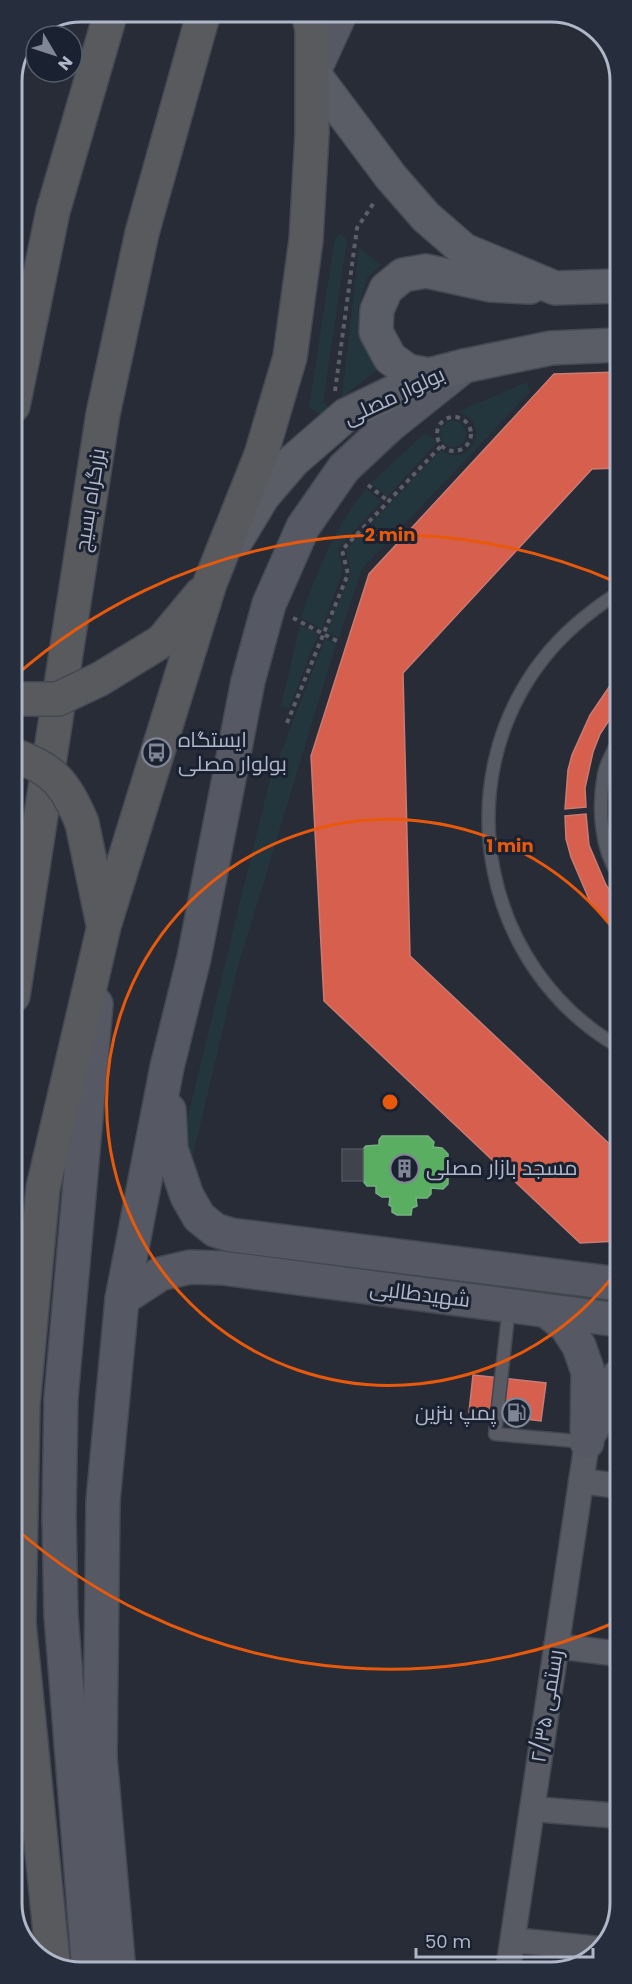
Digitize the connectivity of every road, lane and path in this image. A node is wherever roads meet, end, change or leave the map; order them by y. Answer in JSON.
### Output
{"nodes":[{"id":1,"x":108,"y":22,"type":"edge"},
{"id":2,"x":201,"y":22,"type":"edge"},
{"id":3,"x":310,"y":22,"type":"edge"},
{"id":4,"x":325,"y":23,"type":"edge"},
{"id":5,"x":336,"y":23,"type":"edge"},
{"id":6,"x":313,"y":73,"type":"junction"},
{"id":7,"x":610,"y":286,"type":"edge"},
{"id":8,"x":555,"y":288,"type":"junction"},
{"id":9,"x":610,"y":345,"type":"edge"},
{"id":10,"x":22,"y":358,"type":"edge"},
{"id":11,"x":464,"y":366,"type":"junction"},
{"id":12,"x":429,"y":375,"type":"junction"},
{"id":13,"x":442,"y":446,"type":"junction"},
{"id":14,"x":210,"y":583,"type":"junction"},
{"id":15,"x":610,"y":598,"type":"edge"},
{"id":16,"x":269,"y":604,"type":"junction"},
{"id":17,"x":324,"y":634,"type":"junction"},
{"id":18,"x":338,"y":641,"type":"dead end"},
{"id":19,"x":22,"y":699,"type":"edge"},
{"id":20,"x":287,"y":723,"type":"dead end"},
{"id":21,"x":22,"y":758,"type":"edge"},
{"id":22,"x":610,"y":759,"type":"edge"},
{"id":23,"x":610,"y":856,"type":"edge"},
{"id":24,"x":104,"y":926,"type":"junction"},
{"id":25,"x":22,"y":938,"type":"edge"},
{"id":26,"x":610,"y":1042,"type":"edge"},
{"id":27,"x":167,"y":1067,"type":"junction"},
{"id":28,"x":231,"y":1235,"type":"junction"},
{"id":29,"x":222,"y":1269,"type":"junction"},
{"id":30,"x":610,"y":1283,"type":"edge"},
{"id":31,"x":122,"y":1299,"type":"junction"},
{"id":32,"x":509,"y":1306,"type":"junction"},
{"id":33,"x":547,"y":1311,"type":"junction"},
{"id":34,"x":610,"y":1319,"type":"edge"},
{"id":35,"x":114,"y":1384,"type":"junction"},
{"id":36,"x":610,"y":1390,"type":"edge"},
{"id":37,"x":587,"y":1442,"type":"junction"},
{"id":38,"x":22,"y":1459,"type":"edge"},
{"id":39,"x":581,"y":1481,"type":"junction"},
{"id":40,"x":610,"y":1485,"type":"edge"},
{"id":41,"x":59,"y":1515,"type":"junction"},
{"id":42,"x":556,"y":1646,"type":"junction"},
{"id":43,"x":22,"y":1653,"type":"edge"},
{"id":44,"x":610,"y":1653,"type":"edge"},
{"id":45,"x":100,"y":1757,"type":"junction"},
{"id":46,"x":532,"y":1809,"type":"junction"},
{"id":47,"x":610,"y":1815,"type":"edge"},
{"id":48,"x":513,"y":1940,"type":"junction"},
{"id":49,"x":588,"y":1948,"type":"edge"},
{"id":50,"x":52,"y":1954,"type":"edge"},
{"id":51,"x":88,"y":1961,"type":"edge"},
{"id":52,"x":117,"y":1961,"type":"edge"},
{"id":53,"x":509,"y":1962,"type":"edge"}],
"edges":[{"from":1,"to":10,"type":"highway"},
{"from":2,"to":25,"type":"highway","name":"بزرگراه بسیج"},
{"from":3,"to":6,"type":"highway"},
{"from":4,"to":6,"type":"highway"},
{"from":5,"to":6,"type":"main road"},
{"from":6,"to":8,"type":"main road"},
{"from":6,"to":14,"type":"highway"},
{"from":7,"to":8,"type":"main road"},
{"from":8,"to":12,"type":"main road"},
{"from":9,"to":11,"type":"main road","name":"بولوار مصلی"},
{"from":11,"to":12,"type":"main road","name":"بولوار مصلی"},
{"from":11,"to":16,"type":"main road"},
{"from":12,"to":14,"type":"main road","name":"بولوار مصلی"},
{"from":13,"to":13,"type":"path"},
{"from":13,"to":17,"type":"path"},
{"from":14,"to":19,"type":"highway","bridge":true},
{"from":14,"to":24,"type":"highway"},
{"from":15,"to":26,"type":"lane"},
{"from":16,"to":17,"type":"path"},
{"from":16,"to":27,"type":"main road"},
{"from":17,"to":18,"type":"path"},
{"from":17,"to":20,"type":"path"},
{"from":21,"to":24,"type":"highway","bridge":true},
{"from":22,"to":23,"type":"lane"},
{"from":24,"to":38,"type":"highway"},
{"from":24,"to":41,"type":"main road"},
{"from":27,"to":28,"type":"main road","name":"شهیدطالبی"},
{"from":27,"to":31,"type":"main road"},
{"from":28,"to":29,"type":"main road"},
{"from":28,"to":30,"type":"main road","name":"شهیدطالبی"},
{"from":29,"to":31,"type":"main road","name":"شهیدطالبی"},
{"from":29,"to":32,"type":"main road","name":"شهیدطالبی"},
{"from":31,"to":35,"type":"main road"},
{"from":32,"to":33,"type":"main road","name":"شهیدطالبی"},
{"from":32,"to":37,"type":"lane"},
{"from":33,"to":34,"type":"main road","name":"شهیدطالبی"},
{"from":33,"to":37,"type":"main road"},
{"from":35,"to":41,"type":"main road"},
{"from":35,"to":45,"type":"main road"},
{"from":36,"to":37,"type":"main road"},
{"from":37,"to":39,"type":"street","name":"رستمی ۲/۳۵"},
{"from":39,"to":40,"type":"street"},
{"from":39,"to":42,"type":"street","name":"رستمی ۲/۳۵"},
{"from":41,"to":45,"type":"main road"},
{"from":41,"to":51,"type":"main road"},
{"from":42,"to":44,"type":"street"},
{"from":42,"to":46,"type":"street","name":"رستمی ۲/۳۵"},
{"from":43,"to":50,"type":"highway"},
{"from":45,"to":52,"type":"main road"},
{"from":46,"to":47,"type":"street"},
{"from":46,"to":48,"type":"street","name":"رستمی ۲/۳۵"},
{"from":48,"to":49,"type":"street"},
{"from":48,"to":53,"type":"street","name":"رستمی ۲/۳۵"}]}
